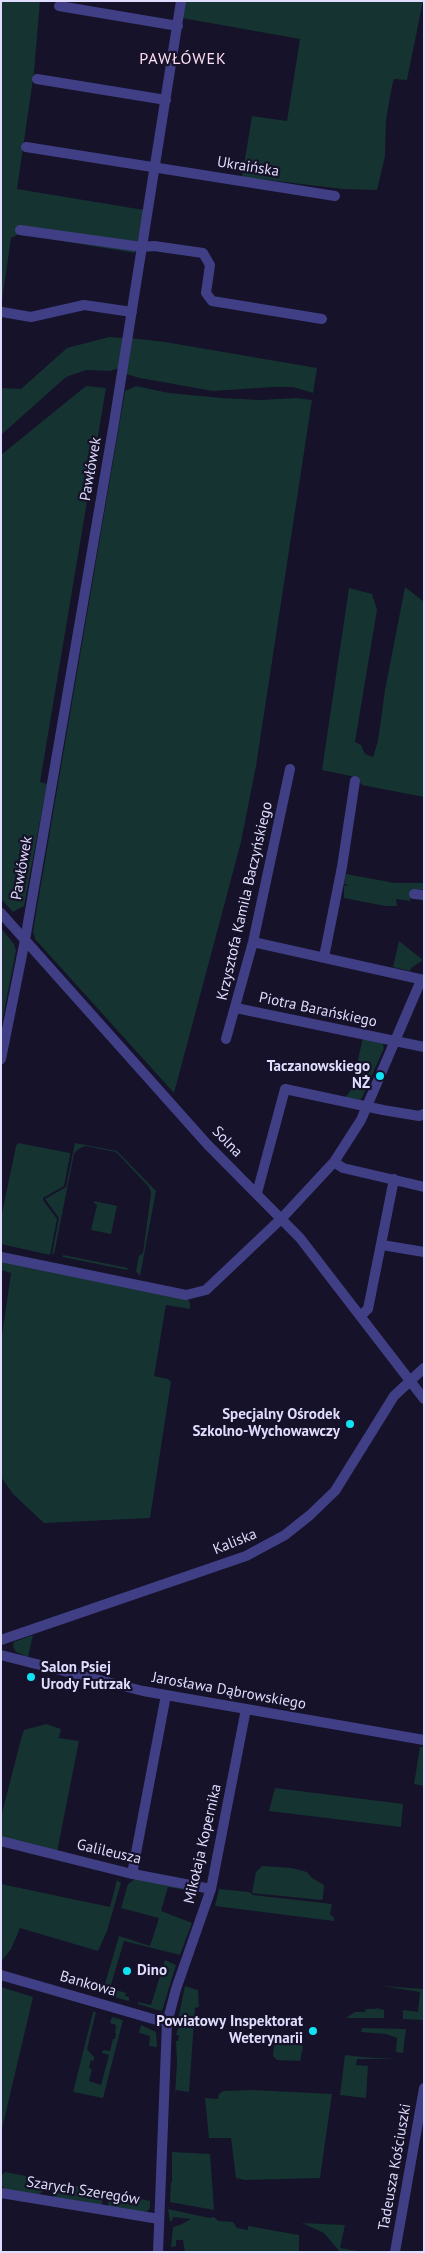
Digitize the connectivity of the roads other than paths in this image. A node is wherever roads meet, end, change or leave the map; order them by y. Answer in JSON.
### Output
{"nodes":[{"id":1,"x":181,"y":1,"type":"edge"},
{"id":2,"x":59,"y":6,"type":"dead end"},
{"id":3,"x":178,"y":26,"type":"junction"},
{"id":4,"x":36,"y":79,"type":"dead end"},
{"id":5,"x":166,"y":100,"type":"junction"},
{"id":6,"x":26,"y":147,"type":"dead end"},
{"id":7,"x":155,"y":168,"type":"junction"},
{"id":8,"x":335,"y":196,"type":"dead end"},
{"id":9,"x":20,"y":230,"type":"dead end"},
{"id":10,"x":142,"y":247,"type":"junction"},
{"id":11,"x":2,"y":312,"type":"edge"},
{"id":12,"x":132,"y":312,"type":"junction"},
{"id":13,"x":322,"y":318,"type":"dead end"},
{"id":14,"x":290,"y":769,"type":"dead end"},
{"id":15,"x":356,"y":781,"type":"dead end"},
{"id":16,"x":1,"y":913,"type":"edge"},
{"id":17,"x":25,"y":940,"type":"junction"},
{"id":18,"x":254,"y":942,"type":"junction"},
{"id":19,"x":324,"y":957,"type":"junction"},
{"id":20,"x":424,"y":980,"type":"edge"},
{"id":21,"x":236,"y":1008,"type":"junction"},
{"id":22,"x":226,"y":1039,"type":"dead end"},
{"id":23,"x":395,"y":1041,"type":"junction"},
{"id":24,"x":424,"y":1047,"type":"edge"},
{"id":25,"x":1,"y":1059,"type":"edge"},
{"id":26,"x":366,"y":1107,"type":"junction"},
{"id":27,"x":424,"y":1114,"type":"edge"},
{"id":28,"x":334,"y":1162,"type":"junction"},
{"id":29,"x":394,"y":1179,"type":"junction"},
{"id":30,"x":424,"y":1187,"type":"edge"},
{"id":31,"x":256,"y":1193,"type":"junction"},
{"id":32,"x":282,"y":1218,"type":"junction"},
{"id":33,"x":382,"y":1245,"type":"junction"},
{"id":34,"x":424,"y":1252,"type":"edge"},
{"id":35,"x":1,"y":1257,"type":"edge"},
{"id":36,"x":360,"y":1316,"type":"junction"},
{"id":37,"x":424,"y":1368,"type":"edge"},
{"id":38,"x":410,"y":1380,"type":"junction"},
{"id":39,"x":424,"y":1399,"type":"edge"},
{"id":40,"x":2,"y":1639,"type":"edge"},
{"id":41,"x":1,"y":1655,"type":"edge"},
{"id":42,"x":14,"y":1657,"type":"junction"},
{"id":43,"x":166,"y":1695,"type":"junction"},
{"id":44,"x":246,"y":1709,"type":"junction"},
{"id":45,"x":424,"y":1740,"type":"edge"},
{"id":46,"x":1,"y":1841,"type":"edge"},
{"id":47,"x":132,"y":1874,"type":"junction"},
{"id":48,"x":211,"y":1889,"type":"junction"},
{"id":49,"x":1,"y":1975,"type":"edge"},
{"id":50,"x":167,"y":2023,"type":"junction"},
{"id":51,"x":424,"y":2088,"type":"edge"},
{"id":52,"x":1,"y":2193,"type":"edge"},
{"id":53,"x":159,"y":2219,"type":"junction"},
{"id":54,"x":158,"y":2252,"type":"edge"},
{"id":55,"x":395,"y":2252,"type":"edge"}],
"edges":[{"from":1,"to":3,"type":"street","name":"Pawłówek"},
{"from":2,"to":3,"type":"street"},
{"from":3,"to":5,"type":"street","name":"Pawłówek"},
{"from":4,"to":5,"type":"street"},
{"from":5,"to":7,"type":"street","name":"Pawłówek"},
{"from":6,"to":7,"type":"street","name":"Ukraińska"},
{"from":7,"to":8,"type":"street","name":"Ukraińska"},
{"from":7,"to":10,"type":"street","name":"Pawłówek"},
{"from":9,"to":10,"type":"street"},
{"from":10,"to":12,"type":"street","name":"Pawłówek"},
{"from":10,"to":13,"type":"street"},
{"from":11,"to":12,"type":"street"},
{"from":12,"to":17,"type":"street","name":"Pawłówek"},
{"from":14,"to":18,"type":"street","name":"Krzysztofa Kamila Baczyńskiego"},
{"from":15,"to":19,"type":"street"},
{"from":16,"to":17,"type":"street","name":"Solna"},
{"from":17,"to":25,"type":"street","name":"Pawłówek"},
{"from":17,"to":31,"type":"street","name":"Solna"},
{"from":18,"to":19,"type":"street"},
{"from":18,"to":21,"type":"street","name":"Krzysztofa Kamila Baczyńskiego"},
{"from":19,"to":20,"type":"street"},
{"from":20,"to":23,"type":"street"},
{"from":21,"to":22,"type":"street","name":"Krzysztofa Kamila Baczyńskiego"},
{"from":21,"to":23,"type":"street","name":"Piotra Barańskiego"},
{"from":23,"to":24,"type":"street","name":"Piotra Barańskiego"},
{"from":23,"to":26,"type":"street"},
{"from":26,"to":27,"type":"street"},
{"from":26,"to":28,"type":"street"},
{"from":26,"to":31,"type":"street"},
{"from":28,"to":29,"type":"street"},
{"from":28,"to":32,"type":"street"},
{"from":29,"to":30,"type":"street"},
{"from":29,"to":33,"type":"street"},
{"from":31,"to":32,"type":"street","name":"Solna"},
{"from":32,"to":35,"type":"street"},
{"from":32,"to":36,"type":"street","name":"Solna"},
{"from":33,"to":34,"type":"street"},
{"from":33,"to":36,"type":"street"},
{"from":36,"to":38,"type":"street","name":"Solna"},
{"from":37,"to":38,"type":"street","name":"Kaliska"},
{"from":38,"to":39,"type":"street","name":"Solna"},
{"from":38,"to":40,"type":"street","name":"Kaliska"},
{"from":40,"to":42,"type":"street"},
{"from":41,"to":42,"type":"street","name":"Jarosława Dąbrowskiego"},
{"from":42,"to":43,"type":"street","name":"Jarosława Dąbrowskiego"},
{"from":43,"to":44,"type":"street","name":"Jarosława Dąbrowskiego"},
{"from":43,"to":47,"type":"street"},
{"from":44,"to":45,"type":"street","name":"Jarosława Dąbrowskiego"},
{"from":44,"to":48,"type":"street","name":"Mikołaja Kopernika"},
{"from":46,"to":47,"type":"street","name":"Galileusza"},
{"from":47,"to":48,"type":"street","name":"Galileusza"},
{"from":48,"to":50,"type":"street","name":"Mikołaja Kopernika"},
{"from":49,"to":50,"type":"street","name":"Bankowa"},
{"from":50,"to":53,"type":"street","name":"Mikołaja Kopernika"},
{"from":51,"to":55,"type":"street","name":"Tadeusza Kościuszki"},
{"from":52,"to":53,"type":"street","name":"Szarych Szeregów"},
{"from":53,"to":54,"type":"street","name":"Mikołaja Kopernika"}]}
